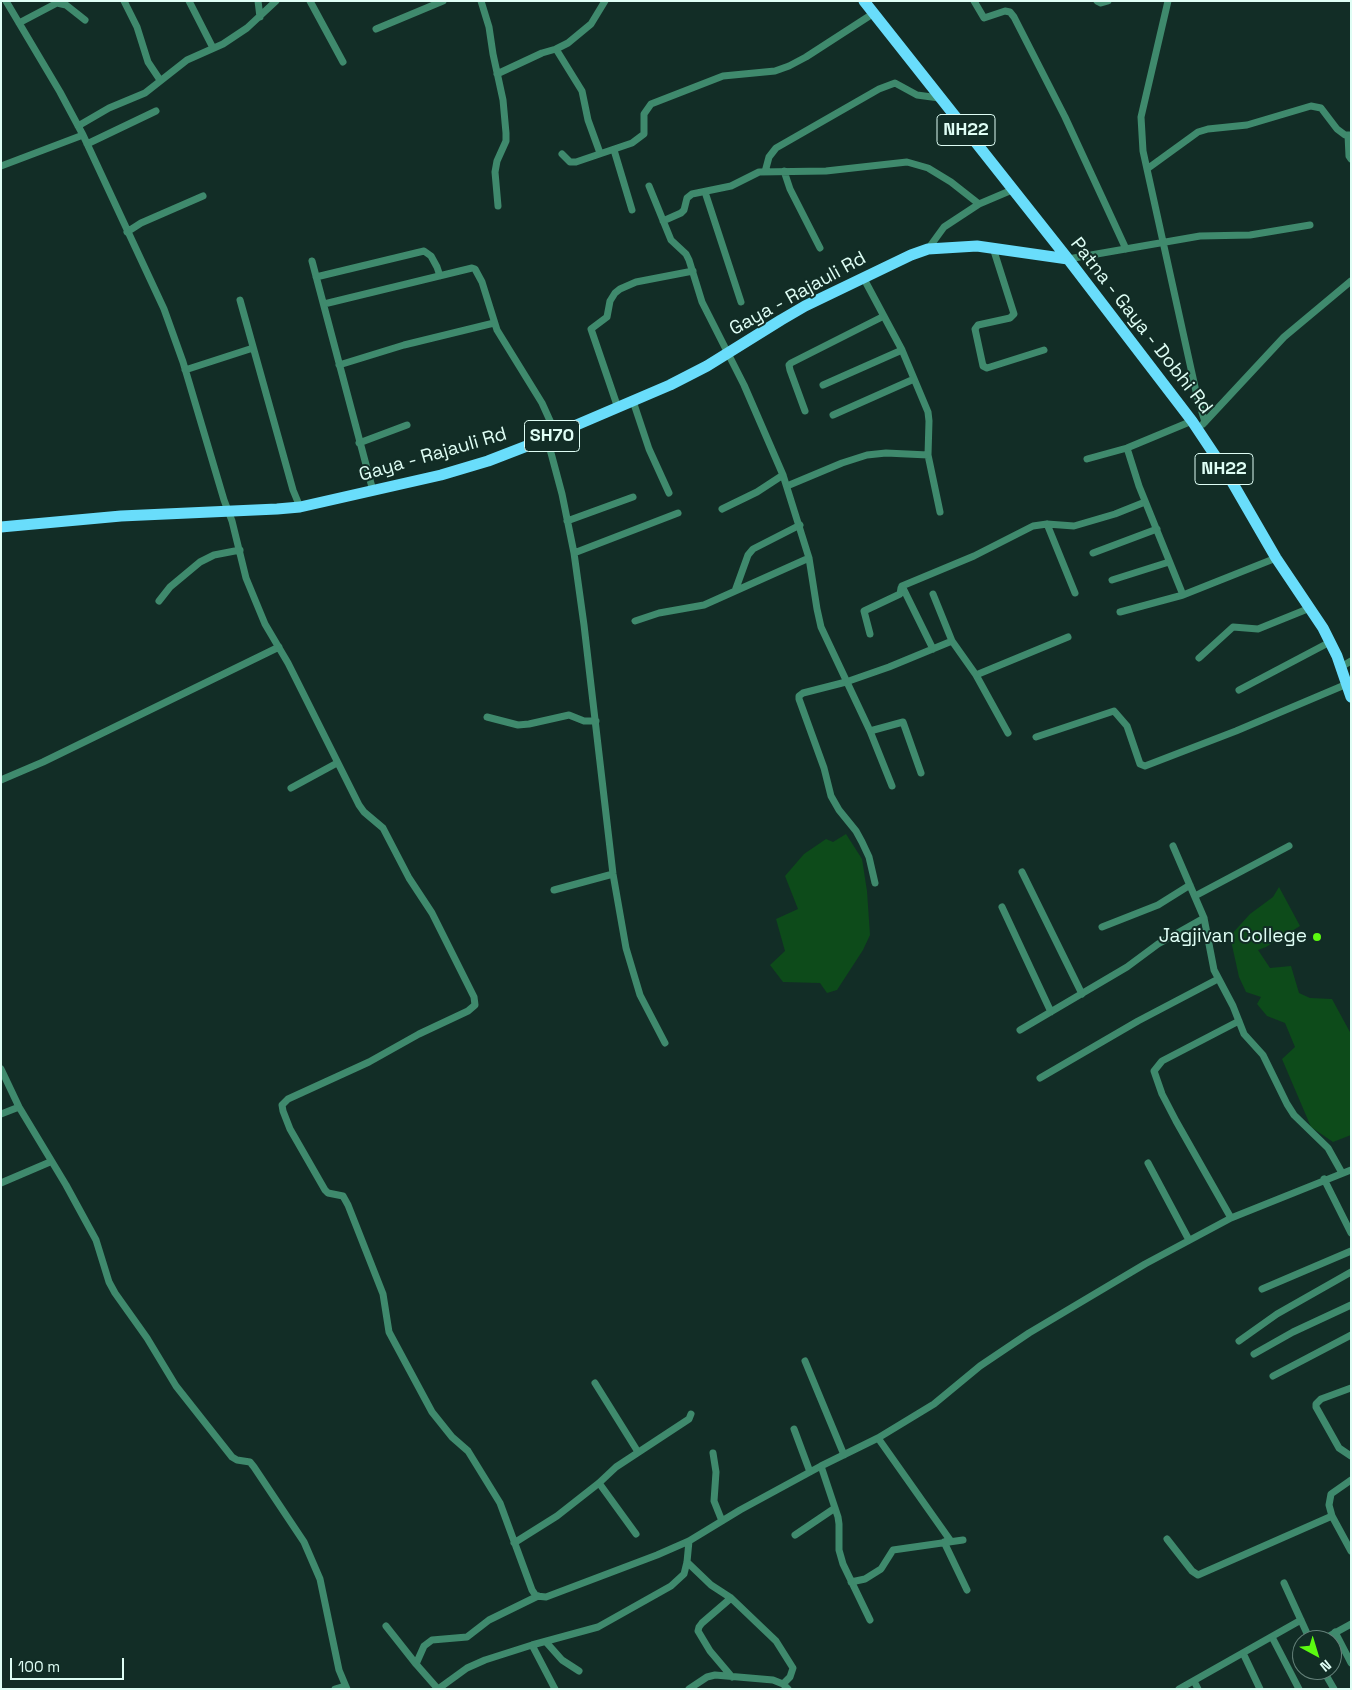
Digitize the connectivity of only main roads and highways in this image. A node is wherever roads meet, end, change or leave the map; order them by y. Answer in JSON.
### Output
{"nodes":[{"id":1,"x":864,"y":1,"type":"edge"},
{"id":2,"x":1068,"y":259,"type":"junction"},
{"id":3,"x":1,"y":527,"type":"edge"},
{"id":4,"x":1346,"y":664,"type":"edge"},
{"id":5,"x":1351,"y":697,"type":"edge"}],
"edges":[{"from":1,"to":2,"type":"main road","name":"Patna - Gaya - Dobhi Rd","number":"NH22"},
{"from":2,"to":3,"type":"main road","name":"Gaya - Rajauli Rd","number":"SH70"},
{"from":2,"to":4,"type":"main road","name":"Patna - Gaya - Dobhi Rd","number":"NH22"},
{"from":4,"to":5,"type":"main road","name":"Patna - Gaya - Dobhi Rd","number":"NH22"}]}
